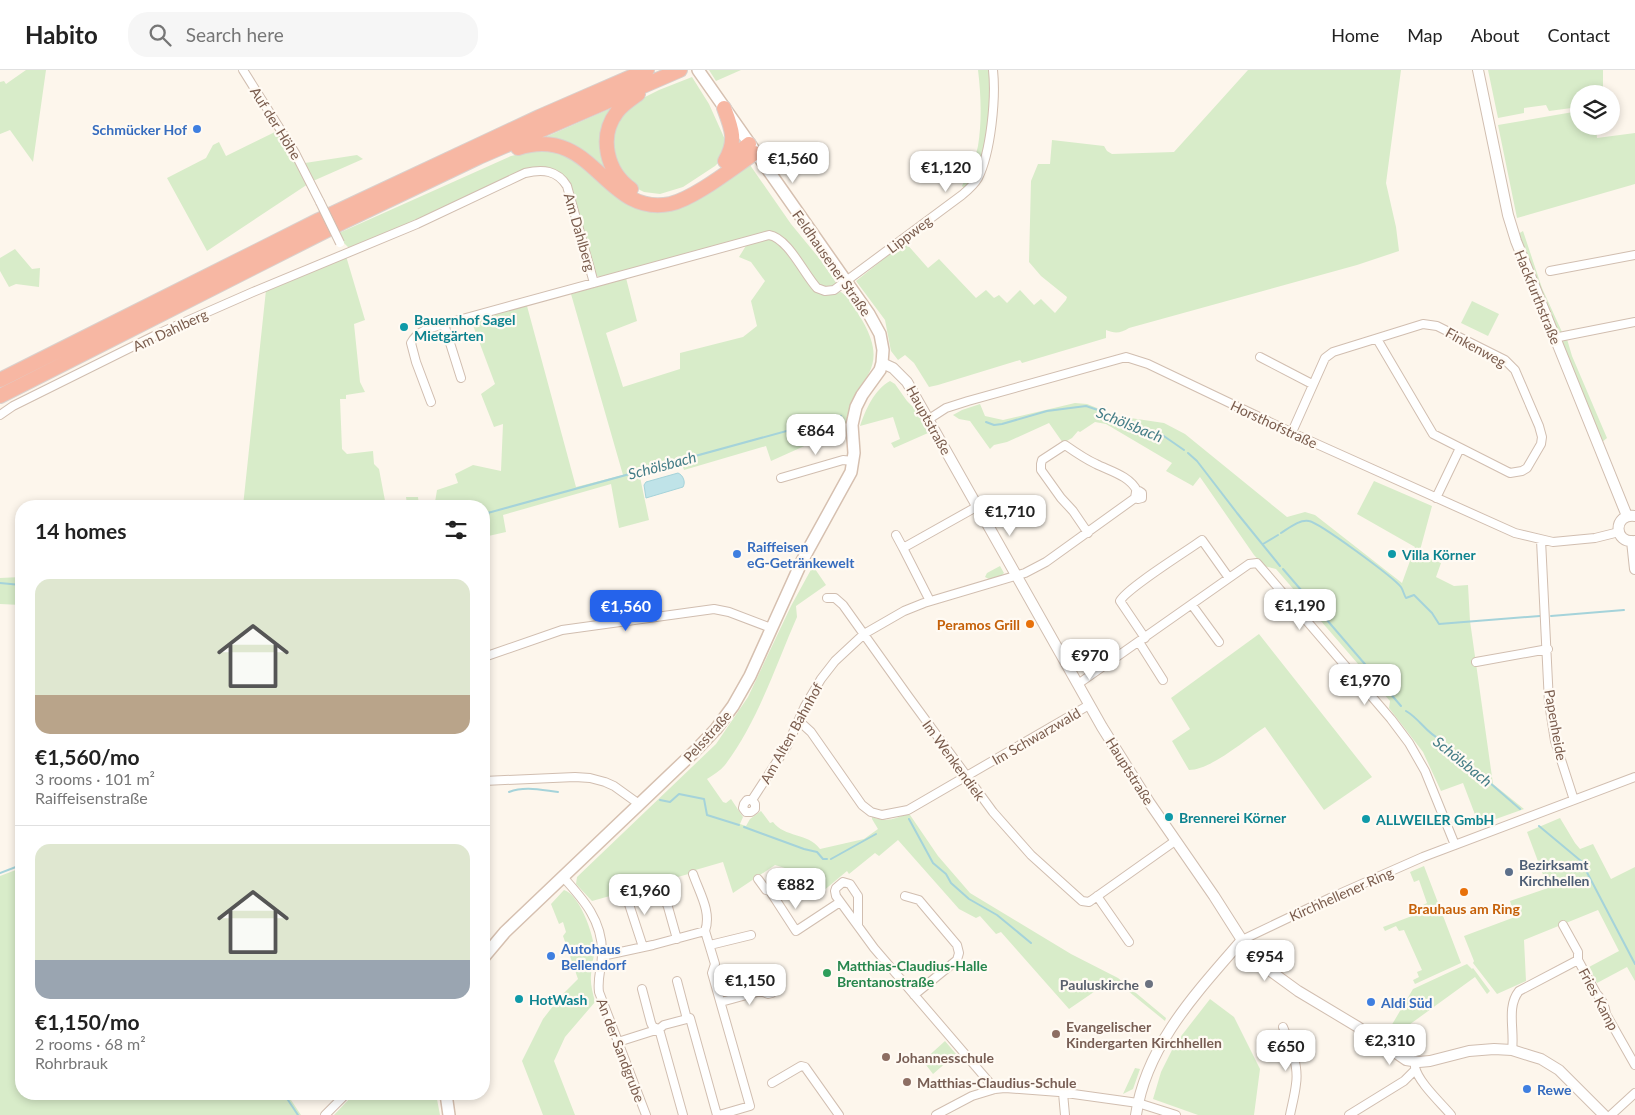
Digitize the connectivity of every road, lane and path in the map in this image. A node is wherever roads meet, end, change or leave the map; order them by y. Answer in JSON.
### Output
{"nodes":[{"id":1,"x":243,"y":70,"type":"edge"},
{"id":2,"x":647,"y":70,"type":"edge"},
{"id":3,"x":680,"y":70,"type":"edge"},
{"id":4,"x":689,"y":70,"type":"edge"},
{"id":5,"x":698,"y":70,"type":"edge"},
{"id":6,"x":993,"y":70,"type":"edge"},
{"id":7,"x":1478,"y":70,"type":"edge"},
{"id":8,"x":724,"y":108,"type":"junction"},
{"id":9,"x":752,"y":149,"type":"junction"},
{"id":10,"x":479,"y":157,"type":"junction"},
{"id":11,"x":724,"y":164,"type":"junction"},
{"id":12,"x":344,"y":254,"type":"junction"},
{"id":13,"x":1635,"y":255,"type":"edge"},
{"id":14,"x":1550,"y":271,"type":"dead end"},
{"id":15,"x":846,"y":282,"type":"junction"},
{"id":16,"x":594,"y":283,"type":"junction"},
{"id":17,"x":1635,"y":322,"type":"edge"},
{"id":18,"x":444,"y":324,"type":"junction"},
{"id":19,"x":1554,"y":338,"type":"junction"},
{"id":20,"x":1377,"y":339,"type":"junction"},
{"id":21,"x":1260,"y":356,"type":"dead end"},
{"id":22,"x":882,"y":363,"type":"junction"},
{"id":23,"x":461,"y":378,"type":"dead end"},
{"id":24,"x":0,"y":380,"type":"edge"},
{"id":25,"x":1312,"y":384,"type":"junction"},
{"id":26,"x":0,"y":396,"type":"edge"},
{"id":27,"x":431,"y":402,"type":"dead end"},
{"id":28,"x":0,"y":415,"type":"edge"},
{"id":29,"x":929,"y":419,"type":"junction"},
{"id":30,"x":1292,"y":432,"type":"junction"},
{"id":31,"x":1460,"y":448,"type":"junction"},
{"id":32,"x":853,"y":461,"type":"junction"},
{"id":33,"x":781,"y":478,"type":"dead end"},
{"id":34,"x":1436,"y":498,"type":"junction"},
{"id":35,"x":978,"y":506,"type":"junction"},
{"id":36,"x":1631,"y":516,"type":"edge"},
{"id":37,"x":1619,"y":532,"type":"junction"},
{"id":38,"x":1088,"y":533,"type":"junction"},
{"id":39,"x":896,"y":535,"type":"dead end"},
{"id":40,"x":1541,"y":540,"type":"junction"},
{"id":41,"x":1634,"y":541,"type":"edge"},
{"id":42,"x":903,"y":548,"type":"junction"},
{"id":43,"x":1635,"y":569,"type":"edge"},
{"id":44,"x":1017,"y":576,"type":"junction"},
{"id":45,"x":1229,"y":578,"type":"junction"},
{"id":46,"x":827,"y":598,"type":"dead end"},
{"id":47,"x":930,"y":601,"type":"junction"},
{"id":48,"x":1192,"y":604,"type":"junction"},
{"id":49,"x":771,"y":628,"type":"junction"},
{"id":50,"x":864,"y":634,"type":"junction"},
{"id":51,"x":1142,"y":640,"type":"junction"},
{"id":52,"x":1219,"y":642,"type":"dead end"},
{"id":53,"x":1548,"y":649,"type":"junction"},
{"id":54,"x":490,"y":655,"type":"edge"},
{"id":55,"x":1476,"y":662,"type":"dead end"},
{"id":56,"x":1163,"y":680,"type":"dead end"},
{"id":57,"x":1078,"y":684,"type":"junction"},
{"id":58,"x":1089,"y":705,"type":"junction"},
{"id":59,"x":799,"y":721,"type":"junction"},
{"id":60,"x":966,"y":776,"type":"junction"},
{"id":61,"x":1635,"y":777,"type":"edge"},
{"id":62,"x":490,"y":781,"type":"edge"},
{"id":63,"x":752,"y":800,"type":"dead end"},
{"id":64,"x":1574,"y":800,"type":"junction"},
{"id":65,"x":639,"y":804,"type":"junction"},
{"id":66,"x":1175,"y":841,"type":"junction"},
{"id":67,"x":1455,"y":845,"type":"junction"},
{"id":68,"x":694,"y":874,"type":"dead end"},
{"id":69,"x":563,"y":877,"type":"junction"},
{"id":70,"x":758,"y":879,"type":"dead end"},
{"id":71,"x":659,"y":883,"type":"dead end"},
{"id":72,"x":625,"y":892,"type":"dead end"},
{"id":73,"x":905,"y":896,"type":"dead end"},
{"id":74,"x":1097,"y":896,"type":"junction"},
{"id":75,"x":840,"y":902,"type":"junction"},
{"id":76,"x":1564,"y":925,"type":"dead end"},
{"id":77,"x":858,"y":926,"type":"junction"},
{"id":78,"x":706,"y":931,"type":"junction"},
{"id":79,"x":752,"y":935,"type":"dead end"},
{"id":80,"x":677,"y":939,"type":"junction"},
{"id":81,"x":1242,"y":940,"type":"junction"},
{"id":82,"x":1129,"y":942,"type":"dead end"},
{"id":83,"x":710,"y":945,"type":"junction"},
{"id":84,"x":643,"y":947,"type":"junction"},
{"id":85,"x":490,"y":949,"type":"edge"},
{"id":86,"x":602,"y":956,"type":"junction"},
{"id":87,"x":1578,"y":960,"type":"junction"},
{"id":88,"x":677,"y":982,"type":"dead end"},
{"id":89,"x":642,"y":989,"type":"dead end"},
{"id":90,"x":772,"y":993,"type":"dead end"},
{"id":91,"x":914,"y":995,"type":"junction"},
{"id":92,"x":721,"y":1002,"type":"junction"},
{"id":93,"x":687,"y":1019,"type":"junction"},
{"id":94,"x":1283,"y":1027,"type":"dead end"},
{"id":95,"x":658,"y":1029,"type":"junction"},
{"id":96,"x":618,"y":1042,"type":"junction"},
{"id":97,"x":1512,"y":1050,"type":"junction"},
{"id":98,"x":1635,"y":1065,"type":"edge"},
{"id":99,"x":1414,"y":1066,"type":"junction"},
{"id":100,"x":772,"y":1083,"type":"dead end"},
{"id":101,"x":995,"y":1089,"type":"junction"},
{"id":102,"x":1063,"y":1093,"type":"junction"},
{"id":103,"x":1635,"y":1093,"type":"edge"},
{"id":104,"x":340,"y":1100,"type":"edge"},
{"id":105,"x":447,"y":1100,"type":"edge"},
{"id":106,"x":1138,"y":1103,"type":"junction"},
{"id":107,"x":750,"y":1106,"type":"junction"},
{"id":108,"x":324,"y":1115,"type":"edge"},
{"id":109,"x":449,"y":1115,"type":"edge"},
{"id":110,"x":646,"y":1115,"type":"edge"},
{"id":111,"x":683,"y":1115,"type":"edge"},
{"id":112,"x":718,"y":1115,"type":"edge"},
{"id":113,"x":752,"y":1115,"type":"edge"},
{"id":114,"x":839,"y":1115,"type":"edge"},
{"id":115,"x":936,"y":1115,"type":"edge"},
{"id":116,"x":1065,"y":1115,"type":"edge"},
{"id":117,"x":1136,"y":1115,"type":"edge"},
{"id":118,"x":1176,"y":1115,"type":"edge"},
{"id":119,"x":1290,"y":1115,"type":"edge"},
{"id":120,"x":1350,"y":1115,"type":"edge"},
{"id":121,"x":1451,"y":1115,"type":"edge"},
{"id":122,"x":1604,"y":1115,"type":"edge"},
{"id":123,"x":1611,"y":1115,"type":"edge"}],
"edges":[{"from":1,"to":12,"type":"street","name":"Auf der Höhe","bridge":true},
{"from":2,"to":24,"type":"highway"},
{"from":3,"to":10,"type":"highway"},
{"from":4,"to":11,"type":"highway"},
{"from":5,"to":8,"type":"main road","name":"Feldhausener Straße"},
{"from":6,"to":15,"type":"street","name":"Lippweg"},
{"from":7,"to":19,"type":"street","name":"Hackfurthstraße"},
{"from":8,"to":9,"type":"main road","name":"Feldhausener Straße"},
{"from":8,"to":11,"type":"highway"},
{"from":9,"to":10,"type":"highway"},
{"from":9,"to":11,"type":"highway"},
{"from":9,"to":15,"type":"main road","name":"Feldhausener Straße"},
{"from":10,"to":26,"type":"highway"},
{"from":12,"to":16,"type":"street","name":"Am Dahlberg"},
{"from":12,"to":28,"type":"street","name":"Am Dahlberg"},
{"from":13,"to":14,"type":"street"},
{"from":15,"to":16,"type":"street","name":"Am Dahlberg"},
{"from":15,"to":22,"type":"main road","name":"Feldhausener Straße"},
{"from":16,"to":18,"type":"street","name":"Am Dahlberg"},
{"from":17,"to":19,"type":"street"},
{"from":18,"to":23,"type":"street"},
{"from":18,"to":27,"type":"street","name":"Am Dahlberg"},
{"from":19,"to":36,"type":"street","name":"Hackfurthstraße"},
{"from":20,"to":25,"type":"street","name":"Finkenweg"},
{"from":20,"to":31,"type":"street","name":"Finkenweg"},
{"from":20,"to":31,"type":"street","name":"Finkenweg"},
{"from":21,"to":25,"type":"street"},
{"from":22,"to":29,"type":"street","name":"Hauptstraße"},
{"from":22,"to":32,"type":"main road","name":"Pelsstraße"},
{"from":25,"to":30,"type":"street","name":"Finkenweg"},
{"from":29,"to":30,"type":"street","name":"Horsthofstraße"},
{"from":29,"to":35,"type":"street","name":"Hauptstraße"},
{"from":30,"to":34,"type":"street","name":"Horsthofstraße"},
{"from":31,"to":34,"type":"street"},
{"from":32,"to":33,"type":"street"},
{"from":32,"to":49,"type":"main road","name":"Pelsstraße"},
{"from":34,"to":40,"type":"street","name":"Horsthofstraße"},
{"from":35,"to":42,"type":"street"},
{"from":35,"to":44,"type":"street","name":"Hauptstraße"},
{"from":36,"to":37,"type":"street"},
{"from":37,"to":40,"type":"street","name":"Horsthofstraße"},
{"from":37,"to":41,"type":"street"},
{"from":38,"to":38,"type":"street","name":"Am Alten Bahnhof"},
{"from":38,"to":44,"type":"street","name":"Am Alten Bahnhof"},
{"from":39,"to":42,"type":"street"},
{"from":40,"to":53,"type":"street","name":"Papenheide"},
{"from":41,"to":43,"type":"street"},
{"from":42,"to":47,"type":"street"},
{"from":44,"to":47,"type":"street","name":"Am Alten Bahnhof"},
{"from":44,"to":57,"type":"street","name":"Hauptstraße"},
{"from":45,"to":48,"type":"street"},
{"from":45,"to":51,"type":"street"},
{"from":45,"to":67,"type":"street"},
{"from":46,"to":50,"type":"street","name":"Im Wenkendiek"},
{"from":47,"to":50,"type":"street","name":"Am Alten Bahnhof"},
{"from":48,"to":51,"type":"street"},
{"from":48,"to":52,"type":"street"},
{"from":49,"to":54,"type":"street"},
{"from":49,"to":65,"type":"main road","name":"Pelsstraße"},
{"from":50,"to":59,"type":"street","name":"Am Alten Bahnhof"},
{"from":50,"to":60,"type":"street","name":"Im Wenkendiek"},
{"from":51,"to":56,"type":"street"},
{"from":51,"to":57,"type":"street"},
{"from":53,"to":55,"type":"street"},
{"from":53,"to":64,"type":"street","name":"Papenheide"},
{"from":57,"to":58,"type":"street","name":"Hauptstraße"},
{"from":58,"to":60,"type":"street","name":"Im Schwarzwald"},
{"from":58,"to":66,"type":"street","name":"Hauptstraße"},
{"from":59,"to":60,"type":"street","name":"Im Schwarzwald"},
{"from":59,"to":63,"type":"street","name":"Am Alten Bahnhof"},
{"from":60,"to":74,"type":"street","name":"Im Wenkendiek"},
{"from":61,"to":64,"type":"street","name":"Kirchhellener Ring"},
{"from":62,"to":65,"type":"street"},
{"from":64,"to":67,"type":"street","name":"Kirchhellener Ring"},
{"from":65,"to":69,"type":"main road","name":"Pelsstraße"},
{"from":66,"to":74,"type":"street"},
{"from":66,"to":81,"type":"street","name":"Hauptstraße"},
{"from":67,"to":81,"type":"street","name":"Kirchhellener Ring"},
{"from":68,"to":78,"type":"street"},
{"from":69,"to":85,"type":"main road","name":"Pelsstraße"},
{"from":69,"to":86,"type":"street","name":"An der Sandgrube"},
{"from":70,"to":75,"type":"street"},
{"from":71,"to":80,"type":"street"},
{"from":72,"to":84,"type":"street"},
{"from":73,"to":91,"type":"street"},
{"from":74,"to":82,"type":"street"},
{"from":75,"to":77,"type":"street"},
{"from":75,"to":77,"type":"street"},
{"from":76,"to":87,"type":"street","name":"Fries Kamp"},
{"from":77,"to":91,"type":"street"},
{"from":78,"to":80,"type":"street"},
{"from":78,"to":83,"type":"street"},
{"from":79,"to":83,"type":"street"},
{"from":80,"to":84,"type":"street"},
{"from":81,"to":99,"type":"street","name":"Hauptstraße"},
{"from":81,"to":106,"type":"street","name":"Kirchhellener Ring"},
{"from":83,"to":92,"type":"street"},
{"from":84,"to":86,"type":"street"},
{"from":86,"to":96,"type":"street","name":"An der Sandgrube"},
{"from":87,"to":97,"type":"street","name":"Fries Kamp"},
{"from":87,"to":98,"type":"street","name":"Fries Kamp"},
{"from":88,"to":93,"type":"street"},
{"from":89,"to":95,"type":"street"},
{"from":90,"to":92,"type":"street"},
{"from":91,"to":101,"type":"street"},
{"from":92,"to":107,"type":"street"},
{"from":93,"to":95,"type":"street"},
{"from":93,"to":112,"type":"street"},
{"from":94,"to":119,"type":"street"},
{"from":95,"to":96,"type":"street"},
{"from":95,"to":111,"type":"street"},
{"from":96,"to":110,"type":"street","name":"An der Sandgrube"},
{"from":97,"to":99,"type":"street"},
{"from":97,"to":122,"type":"street"},
{"from":99,"to":120,"type":"street"},
{"from":99,"to":121,"type":"street","name":"Hauptstraße"},
{"from":100,"to":114,"type":"street"},
{"from":101,"to":102,"type":"street"},
{"from":101,"to":115,"type":"street"},
{"from":102,"to":106,"type":"street"},
{"from":102,"to":116,"type":"street"},
{"from":103,"to":123,"type":"street"},
{"from":104,"to":108,"type":"street"},
{"from":105,"to":109,"type":"main road"},
{"from":106,"to":117,"type":"street","name":"Kirchhellener Ring"},
{"from":106,"to":118,"type":"street"},
{"from":107,"to":112,"type":"street"},
{"from":107,"to":113,"type":"street"}]}
